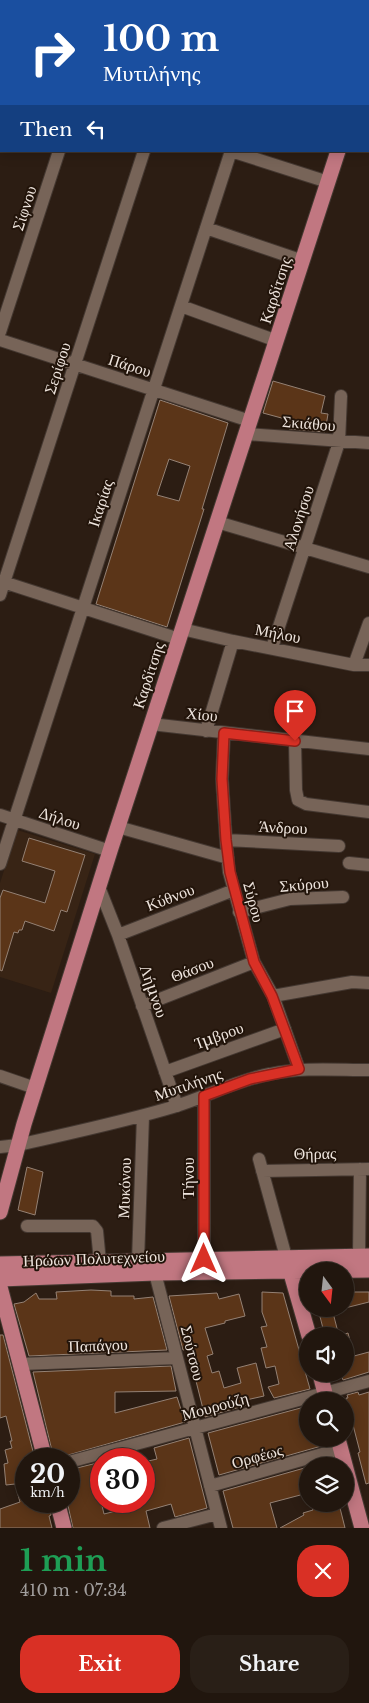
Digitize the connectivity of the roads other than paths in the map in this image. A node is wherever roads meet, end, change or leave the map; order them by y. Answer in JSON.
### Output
{"nodes":[{"id":1,"x":59,"y":152,"type":"edge"},
{"id":2,"x":144,"y":152,"type":"edge"},
{"id":3,"x":231,"y":152,"type":"edge"},
{"id":4,"x":234,"y":152,"type":"edge"},
{"id":5,"x":338,"y":152,"type":"edge"},
{"id":6,"x":328,"y":182,"type":"junction"},
{"id":7,"x":206,"y":228,"type":"junction"},
{"id":8,"x":303,"y":261,"type":"junction"},
{"id":9,"x":181,"y":306,"type":"junction"},
{"id":10,"x":0,"y":332,"type":"edge"},
{"id":11,"x":0,"y":340,"type":"edge"},
{"id":12,"x":277,"y":341,"type":"junction"},
{"id":13,"x":75,"y":364,"type":"junction"},
{"id":14,"x":154,"y":390,"type":"junction"},
{"id":15,"x":341,"y":396,"type":"dead end"},
{"id":16,"x":249,"y":428,"type":"junction"},
{"id":17,"x":339,"y":442,"type":"junction"},
{"id":18,"x":369,"y":443,"type":"edge"},
{"id":19,"x":217,"y":522,"type":"junction"},
{"id":20,"x":306,"y":547,"type":"junction"},
{"id":21,"x":369,"y":567,"type":"edge"},
{"id":22,"x":2,"y":582,"type":"edge"},
{"id":23,"x":0,"y":595,"type":"edge"},
{"id":24,"x":83,"y":608,"type":"junction"},
{"id":25,"x":369,"y":623,"type":"edge"},
{"id":26,"x":180,"y":634,"type":"junction"},
{"id":27,"x":233,"y":641,"type":"junction"},
{"id":28,"x":272,"y":648,"type":"junction"},
{"id":29,"x":354,"y":665,"type":"junction"},
{"id":30,"x":369,"y":665,"type":"edge"},
{"id":31,"x":151,"y":724,"type":"junction"},
{"id":32,"x":206,"y":732,"type":"junction"},
{"id":33,"x":224,"y":733,"type":"junction"},
{"id":34,"x":295,"y":741,"type":"junction"},
{"id":35,"x":369,"y":750,"type":"edge"},
{"id":36,"x":369,"y":812,"type":"edge"},
{"id":37,"x":0,"y":816,"type":"edge"},
{"id":38,"x":14,"y":820,"type":"junction"},
{"id":39,"x":118,"y":827,"type":"junction"},
{"id":40,"x":226,"y":840,"type":"junction"},
{"id":41,"x":339,"y":846,"type":"dead end"},
{"id":42,"x":110,"y":851,"type":"junction"},
{"id":43,"x":228,"y":858,"type":"junction"},
{"id":44,"x":350,"y":863,"type":"dead end"},
{"id":45,"x":0,"y":864,"type":"edge"},
{"id":46,"x":369,"y":865,"type":"edge"},
{"id":47,"x":99,"y":887,"type":"junction"},
{"id":48,"x":234,"y":890,"type":"junction"},
{"id":49,"x":343,"y":897,"type":"dead end"},
{"id":50,"x":240,"y":912,"type":"junction"},
{"id":51,"x":118,"y":935,"type":"junction"},
{"id":52,"x":254,"y":962,"type":"junction"},
{"id":53,"x":369,"y":983,"type":"edge"},
{"id":54,"x":272,"y":996,"type":"junction"},
{"id":55,"x":142,"y":1006,"type":"junction"},
{"id":56,"x":285,"y":1029,"type":"junction"},
{"id":57,"x":299,"y":1069,"type":"junction"},
{"id":58,"x":369,"y":1070,"type":"edge"},
{"id":59,"x":165,"y":1072,"type":"junction"},
{"id":60,"x":0,"y":1076,"type":"edge"},
{"id":61,"x":35,"y":1088,"type":"junction"},
{"id":62,"x":204,"y":1096,"type":"junction"},
{"id":63,"x":176,"y":1106,"type":"junction"},
{"id":64,"x":143,"y":1116,"type":"junction"},
{"id":65,"x":18,"y":1145,"type":"junction"},
{"id":66,"x":0,"y":1147,"type":"edge"},
{"id":67,"x":364,"y":1169,"type":"edge"},
{"id":68,"x":0,"y":1212,"type":"edge"},
{"id":69,"x":27,"y":1226,"type":"dead end"},
{"id":70,"x":364,"y":1256,"type":"edge"},
{"id":71,"x":204,"y":1259,"type":"junction"},
{"id":72,"x":138,"y":1261,"type":"junction"},
{"id":73,"x":100,"y":1262,"type":"junction"},
{"id":74,"x":0,"y":1264,"type":"edge"},
{"id":75,"x":288,"y":1264,"type":"junction"},
{"id":76,"x":369,"y":1270,"type":"edge"},
{"id":77,"x":156,"y":1273,"type":"junction"},
{"id":78,"x":0,"y":1279,"type":"edge"},
{"id":79,"x":0,"y":1287,"type":"edge"},
{"id":80,"x":306,"y":1327,"type":"edge"},
{"id":81,"x":177,"y":1358,"type":"junction"},
{"id":82,"x":20,"y":1364,"type":"junction"},
{"id":83,"x":369,"y":1381,"type":"edge"},
{"id":84,"x":339,"y":1392,"type":"edge"},
{"id":85,"x":299,"y":1403,"type":"edge"},
{"id":86,"x":195,"y":1428,"type":"junction"},
{"id":87,"x":330,"y":1447,"type":"edge"},
{"id":88,"x":340,"y":1447,"type":"edge"},
{"id":89,"x":43,"y":1448,"type":"edge"},
{"id":90,"x":80,"y":1459,"type":"edge"},
{"id":91,"x":210,"y":1486,"type":"junction"},
{"id":92,"x":60,"y":1513,"type":"edge"},
{"id":93,"x":217,"y":1514,"type":"junction"},
{"id":94,"x":64,"y":1528,"type":"edge"},
{"id":95,"x":163,"y":1528,"type":"edge"},
{"id":96,"x":221,"y":1528,"type":"edge"},
{"id":97,"x":362,"y":1528,"type":"edge"}],
"edges":[{"from":1,"to":10,"type":"street","name":"Σίφνου"},
{"from":2,"to":13,"type":"street","name":"Σερίφου"},
{"from":3,"to":7,"type":"street","name":"Ικαρίας"},
{"from":4,"to":6,"type":"street"},
{"from":5,"to":6,"type":"main road","name":"Καρδίτσης"},
{"from":6,"to":8,"type":"main road","name":"Καρδίτσης"},
{"from":7,"to":8,"type":"street"},
{"from":7,"to":9,"type":"street","name":"Ικαρίας"},
{"from":8,"to":12,"type":"main road","name":"Καρδίτσης"},
{"from":9,"to":12,"type":"street"},
{"from":9,"to":14,"type":"street","name":"Ικαρίας"},
{"from":11,"to":13,"type":"street","name":"Πάρου"},
{"from":12,"to":16,"type":"main road","name":"Καρδίτσης"},
{"from":13,"to":14,"type":"street","name":"Πάρου"},
{"from":13,"to":22,"type":"street","name":"Σερίφου"},
{"from":14,"to":16,"type":"street","name":"Πάρου"},
{"from":14,"to":24,"type":"street","name":"Ικαρίας"},
{"from":15,"to":17,"type":"street","name":"Αλονήσου"},
{"from":16,"to":17,"type":"street","name":"Σκιάθου"},
{"from":16,"to":19,"type":"main road","name":"Καρδίτσης"},
{"from":17,"to":18,"type":"street","name":"Σκιάθου"},
{"from":17,"to":20,"type":"street","name":"Αλονήσου"},
{"from":19,"to":20,"type":"street"},
{"from":19,"to":26,"type":"main road","name":"Καρδίτσης"},
{"from":20,"to":21,"type":"street"},
{"from":20,"to":28,"type":"street","name":"Αλονήσου"},
{"from":22,"to":23,"type":"street","name":"Σερίφου"},
{"from":22,"to":24,"type":"street","name":"Μήλου"},
{"from":24,"to":26,"type":"street","name":"Μήλου"},
{"from":24,"to":38,"type":"street","name":"Ικαρίας"},
{"from":25,"to":29,"type":"street"},
{"from":26,"to":27,"type":"street","name":"Μήλου"},
{"from":26,"to":31,"type":"main road","name":"Καρδίτσης"},
{"from":27,"to":28,"type":"street","name":"Μήλου"},
{"from":27,"to":32,"type":"street"},
{"from":28,"to":29,"type":"street","name":"Μήλου"},
{"from":29,"to":30,"type":"street","name":"Μήλου"},
{"from":31,"to":32,"type":"street","name":"Χίου"},
{"from":31,"to":39,"type":"main road","name":"Καρδίτσης"},
{"from":32,"to":33,"type":"street","name":"Χίου"},
{"from":33,"to":34,"type":"street","name":"Χίου"},
{"from":33,"to":40,"type":"street","name":"Σύρου"},
{"from":34,"to":35,"type":"street","name":"Χίου"},
{"from":34,"to":36,"type":"street"},
{"from":37,"to":38,"type":"street","name":"Δήλου"},
{"from":38,"to":42,"type":"street","name":"Δήλου"},
{"from":38,"to":45,"type":"street","name":"Ικαρίας"},
{"from":39,"to":42,"type":"main road","name":"Καρδίτσης"},
{"from":39,"to":43,"type":"street"},
{"from":40,"to":41,"type":"street","name":"Άνδρου"},
{"from":40,"to":43,"type":"street","name":"Σύρου"},
{"from":42,"to":47,"type":"main road","name":"Καρδίτσης"},
{"from":43,"to":48,"type":"street","name":"Σύρου"},
{"from":44,"to":46,"type":"street"},
{"from":47,"to":51,"type":"street","name":"Λήμνου"},
{"from":47,"to":61,"type":"main road","name":"Καρδίτσης"},
{"from":48,"to":50,"type":"street","name":"Σύρου"},
{"from":48,"to":51,"type":"street","name":"Κύθνου"},
{"from":49,"to":50,"type":"street","name":"Σκύρου"},
{"from":50,"to":52,"type":"street","name":"Σύρου"},
{"from":51,"to":55,"type":"street","name":"Λήμνου"},
{"from":52,"to":54,"type":"street","name":"Σύρου"},
{"from":52,"to":55,"type":"street","name":"Θάσου"},
{"from":53,"to":54,"type":"street"},
{"from":54,"to":56,"type":"street","name":"Σύρου"},
{"from":55,"to":59,"type":"street","name":"Λήμνου"},
{"from":56,"to":57,"type":"street","name":"Σύρου"},
{"from":56,"to":59,"type":"street","name":"Ίμβρου"},
{"from":57,"to":58,"type":"street","name":"Μυτιλήνης"},
{"from":57,"to":62,"type":"street","name":"Μυτιλήνης"},
{"from":59,"to":63,"type":"street","name":"Λήμνου"},
{"from":60,"to":61,"type":"street"},
{"from":61,"to":65,"type":"main road","name":"Καρδίτσης"},
{"from":62,"to":63,"type":"street","name":"Μυτιλήνης"},
{"from":62,"to":71,"type":"street","name":"Τήνου"},
{"from":63,"to":64,"type":"street","name":"Μυτιλήνης"},
{"from":64,"to":65,"type":"street","name":"Μυτιλήνης"},
{"from":64,"to":72,"type":"street","name":"Μυκόνου"},
{"from":65,"to":66,"type":"street","name":"Μυτιλήνης"},
{"from":65,"to":68,"type":"main road","name":"Καρδίτσης"},
{"from":67,"to":70,"type":"street"},
{"from":67,"to":75,"type":"street","name":"Θήρας"},
{"from":69,"to":73,"type":"street"},
{"from":70,"to":75,"type":"main road","name":"Ηρώων Πολυτεχνείου"},
{"from":71,"to":72,"type":"main road","name":"Ηρώων Πολυτεχνείου"},
{"from":71,"to":75,"type":"main road","name":"Ηρώων Πολυτεχνείου"},
{"from":72,"to":73,"type":"main road","name":"Ηρώων Πολυτεχνείου"},
{"from":73,"to":74,"type":"main road","name":"Ηρώων Πολυτεχνείου"},
{"from":75,"to":76,"type":"main road","name":"Ηρώων Πολυτεχνείου"},
{"from":75,"to":77,"type":"main road","name":"Ηρώων Πολυτεχνείου"},
{"from":75,"to":80,"type":"main road"},
{"from":77,"to":78,"type":"main road","name":"Ηρώων Πολυτεχνείου"},
{"from":77,"to":81,"type":"street","name":"Σούτσου"},
{"from":79,"to":82,"type":"main road"},
{"from":81,"to":82,"type":"street","name":"Παπάγου"},
{"from":81,"to":86,"type":"street","name":"Σούτσου"},
{"from":82,"to":89,"type":"main road"},
{"from":83,"to":84,"type":"street","name":"Μουρούζη"},
{"from":85,"to":86,"type":"street","name":"Μουρούζη"},
{"from":86,"to":90,"type":"street","name":"Μουρούζη"},
{"from":86,"to":91,"type":"street","name":"Σούτσου"},
{"from":87,"to":91,"type":"street","name":"Ορφέως"},
{"from":88,"to":97,"type":"main road"},
{"from":91,"to":93,"type":"street","name":"Σούτσου"},
{"from":92,"to":94,"type":"main road"},
{"from":93,"to":95,"type":"street"},
{"from":93,"to":96,"type":"street","name":"Σούτσου"}]}
